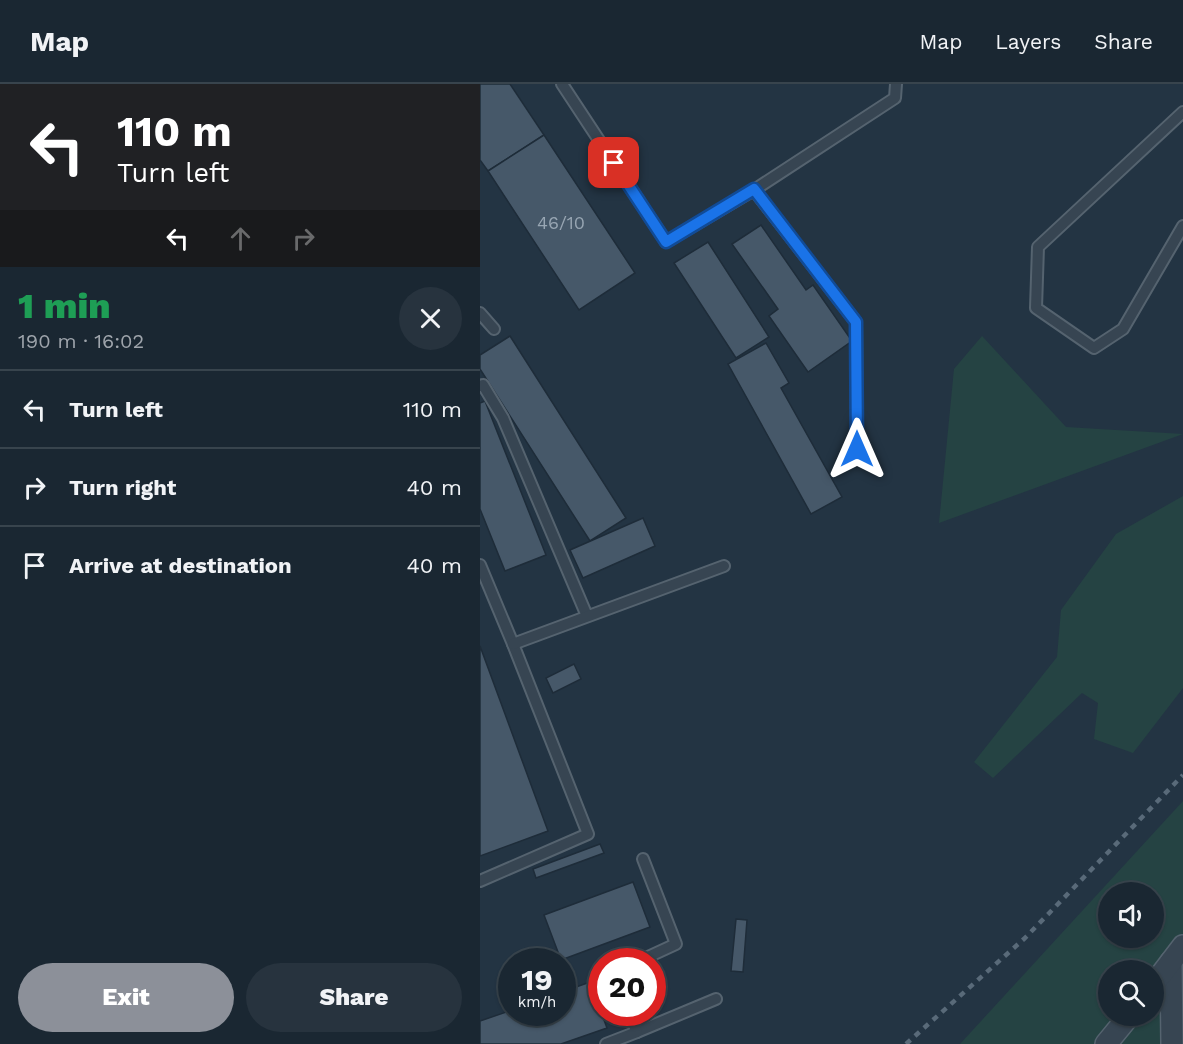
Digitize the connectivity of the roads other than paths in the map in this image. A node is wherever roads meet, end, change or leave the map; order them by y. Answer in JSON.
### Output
{"nodes":[{"id":1,"x":562,"y":84,"type":"edge"},
{"id":2,"x":896,"y":84,"type":"edge"},
{"id":3,"x":1183,"y":112,"type":"edge"},
{"id":4,"x":754,"y":189,"type":"junction"},
{"id":5,"x":1183,"y":226,"type":"edge"},
{"id":6,"x":480,"y":313,"type":"edge"},
{"id":7,"x":494,"y":329,"type":"dead end"},
{"id":8,"x":480,"y":386,"type":"edge"},
{"id":9,"x":857,"y":449,"type":"dead end"},
{"id":10,"x":480,"y":565,"type":"edge"},
{"id":11,"x":724,"y":566,"type":"dead end"},
{"id":12,"x":588,"y":616,"type":"junction"},
{"id":13,"x":513,"y":644,"type":"junction"},
{"id":14,"x":643,"y":859,"type":"dead end"},
{"id":15,"x":480,"y":881,"type":"edge"},
{"id":16,"x":666,"y":949,"type":"edge"},
{"id":17,"x":1177,"y":954,"type":"edge"},
{"id":18,"x":1164,"y":971,"type":"edge"},
{"id":19,"x":716,"y":999,"type":"dead end"},
{"id":20,"x":634,"y":1026,"type":"edge"},
{"id":21,"x":1121,"y":1026,"type":"edge"},
{"id":22,"x":637,"y":1032,"type":"junction"},
{"id":23,"x":606,"y":1044,"type":"edge"},
{"id":24,"x":1106,"y":1044,"type":"edge"},
{"id":25,"x":1172,"y":1044,"type":"edge"}],
"edges":[{"from":1,"to":4,"type":"lane"},
{"from":2,"to":4,"type":"lane"},
{"from":3,"to":5,"type":"lane"},
{"from":4,"to":9,"type":"lane"},
{"from":6,"to":7,"type":"lane"},
{"from":8,"to":12,"type":"lane"},
{"from":10,"to":13,"type":"lane"},
{"from":11,"to":12,"type":"lane"},
{"from":12,"to":13,"type":"lane"},
{"from":13,"to":15,"type":"lane"},
{"from":14,"to":16,"type":"lane"},
{"from":17,"to":18,"type":"street"},
{"from":17,"to":25,"type":"street"},
{"from":19,"to":22,"type":"lane"},
{"from":20,"to":22,"type":"lane"},
{"from":21,"to":24,"type":"street"},
{"from":22,"to":23,"type":"lane"}]}
